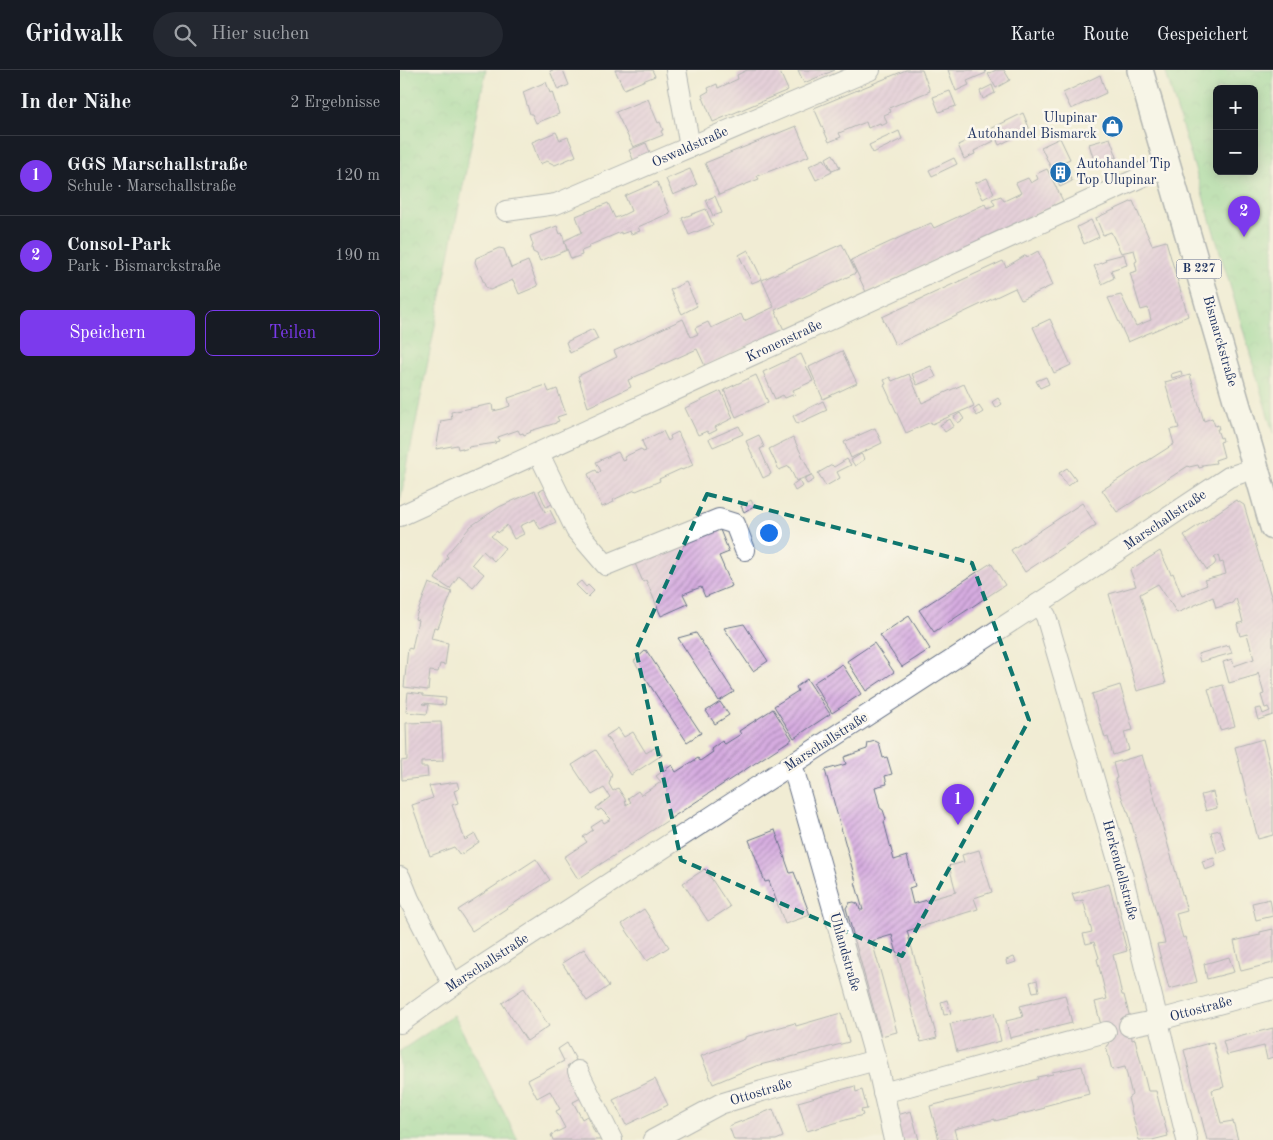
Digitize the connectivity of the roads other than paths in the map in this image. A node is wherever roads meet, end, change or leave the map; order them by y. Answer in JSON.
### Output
{"nodes":[{"id":1,"x":676,"y":70,"type":"edge"},
{"id":2,"x":870,"y":70,"type":"edge"},
{"id":3,"x":1140,"y":70,"type":"edge"},
{"id":4,"x":690,"y":147,"type":"junction"},
{"id":5,"x":1169,"y":168,"type":"junction"},
{"id":6,"x":506,"y":211,"type":"dead end"},
{"id":7,"x":540,"y":454,"type":"junction"},
{"id":8,"x":1256,"y":468,"type":"junction"},
{"id":9,"x":400,"y":516,"type":"edge"},
{"id":10,"x":1273,"y":527,"type":"edge"},
{"id":11,"x":745,"y":550,"type":"dead end"},
{"id":12,"x":1038,"y":604,"type":"junction"},
{"id":13,"x":792,"y":764,"type":"junction"},
{"id":14,"x":400,"y":876,"type":"edge"},
{"id":15,"x":404,"y":898,"type":"edge"},
{"id":16,"x":453,"y":985,"type":"junction"},
{"id":17,"x":1273,"y":989,"type":"edge"},
{"id":18,"x":1159,"y":1020,"type":"junction"},
{"id":19,"x":400,"y":1023,"type":"edge"},
{"id":20,"x":1129,"y":1026,"type":"dead end"},
{"id":21,"x":1106,"y":1032,"type":"dead end"},
{"id":22,"x":876,"y":1060,"type":"junction"},
{"id":23,"x":578,"y":1071,"type":"dead end"},
{"id":24,"x":883,"y":1093,"type":"junction"},
{"id":25,"x":612,"y":1140,"type":"edge"},
{"id":26,"x":653,"y":1140,"type":"edge"},
{"id":27,"x":894,"y":1140,"type":"edge"},
{"id":28,"x":1187,"y":1140,"type":"edge"}],
"edges":[{"from":1,"to":4,"type":"street"},
{"from":2,"to":4,"type":"street","name":"Oswaldstraße"},
{"from":3,"to":5,"type":"main road","name":"Bismarckstraße","number":"B 227"},
{"from":4,"to":6,"type":"street","name":"Oswaldstraße"},
{"from":5,"to":7,"type":"street","name":"Kronenstraße"},
{"from":5,"to":8,"type":"main road","name":"Bismarckstraße","number":"B 227"},
{"from":7,"to":9,"type":"street","name":"Kronenstraße"},
{"from":7,"to":11,"type":"street"},
{"from":8,"to":10,"type":"main road","name":"Bismarckstraße","number":"B 227"},
{"from":8,"to":12,"type":"street","name":"Marschallstraße"},
{"from":12,"to":13,"type":"street","name":"Marschallstraße"},
{"from":12,"to":18,"type":"street","name":"Herkendellstraße"},
{"from":13,"to":16,"type":"street","name":"Marschallstraße"},
{"from":13,"to":22,"type":"street","name":"Uhlandstraße"},
{"from":14,"to":15,"type":"street"},
{"from":15,"to":16,"type":"street"},
{"from":16,"to":19,"type":"street","name":"Marschallstraße"},
{"from":17,"to":18,"type":"street","name":"Ottostraße"},
{"from":18,"to":20,"type":"street","name":"Ottostraße"},
{"from":18,"to":28,"type":"street","name":"Herkendellstraße"},
{"from":21,"to":24,"type":"street"},
{"from":22,"to":24,"type":"street","name":"Uhlandstraße"},
{"from":22,"to":26,"type":"street","name":"Ottostraße"},
{"from":23,"to":25,"type":"street"},
{"from":24,"to":27,"type":"street","name":"Uhlandstraße"}]}
